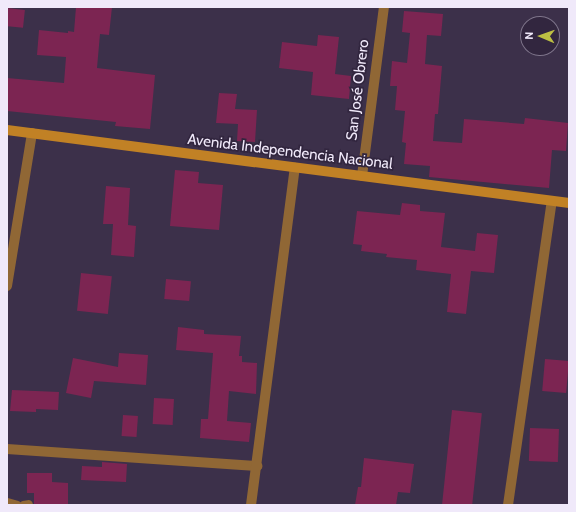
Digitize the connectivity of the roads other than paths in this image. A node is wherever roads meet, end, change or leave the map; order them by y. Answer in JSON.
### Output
{"nodes":[{"id":1,"x":384,"y":7,"type":"edge"},
{"id":2,"x":7,"y":130,"type":"edge"},
{"id":3,"x":32,"y":133,"type":"junction"},
{"id":4,"x":295,"y":168,"type":"junction"},
{"id":5,"x":362,"y":176,"type":"junction"},
{"id":6,"x":552,"y":201,"type":"junction"},
{"id":7,"x":569,"y":203,"type":"edge"},
{"id":8,"x":7,"y":286,"type":"edge"},
{"id":9,"x":7,"y":449,"type":"edge"},
{"id":10,"x":257,"y":466,"type":"junction"},
{"id":11,"x":7,"y":502,"type":"edge"},
{"id":12,"x":17,"y":505,"type":"edge"},
{"id":13,"x":251,"y":505,"type":"edge"},
{"id":14,"x":508,"y":505,"type":"edge"}],
"edges":[{"from":1,"to":5,"type":"street","name":"San José Obrero"},
{"from":2,"to":3,"type":"main road","name":"Avenida Independencia Nacional"},
{"from":3,"to":4,"type":"main road","name":"Avenida Independencia Nacional"},
{"from":3,"to":8,"type":"street"},
{"from":4,"to":5,"type":"main road","name":"Avenida Independencia Nacional"},
{"from":4,"to":10,"type":"street"},
{"from":5,"to":6,"type":"main road","name":"Avenida Independencia Nacional"},
{"from":6,"to":7,"type":"main road","name":"Avenida Independencia Nacional"},
{"from":6,"to":14,"type":"street"},
{"from":9,"to":10,"type":"street"},
{"from":10,"to":13,"type":"street"},
{"from":11,"to":12,"type":"lane"}]}
